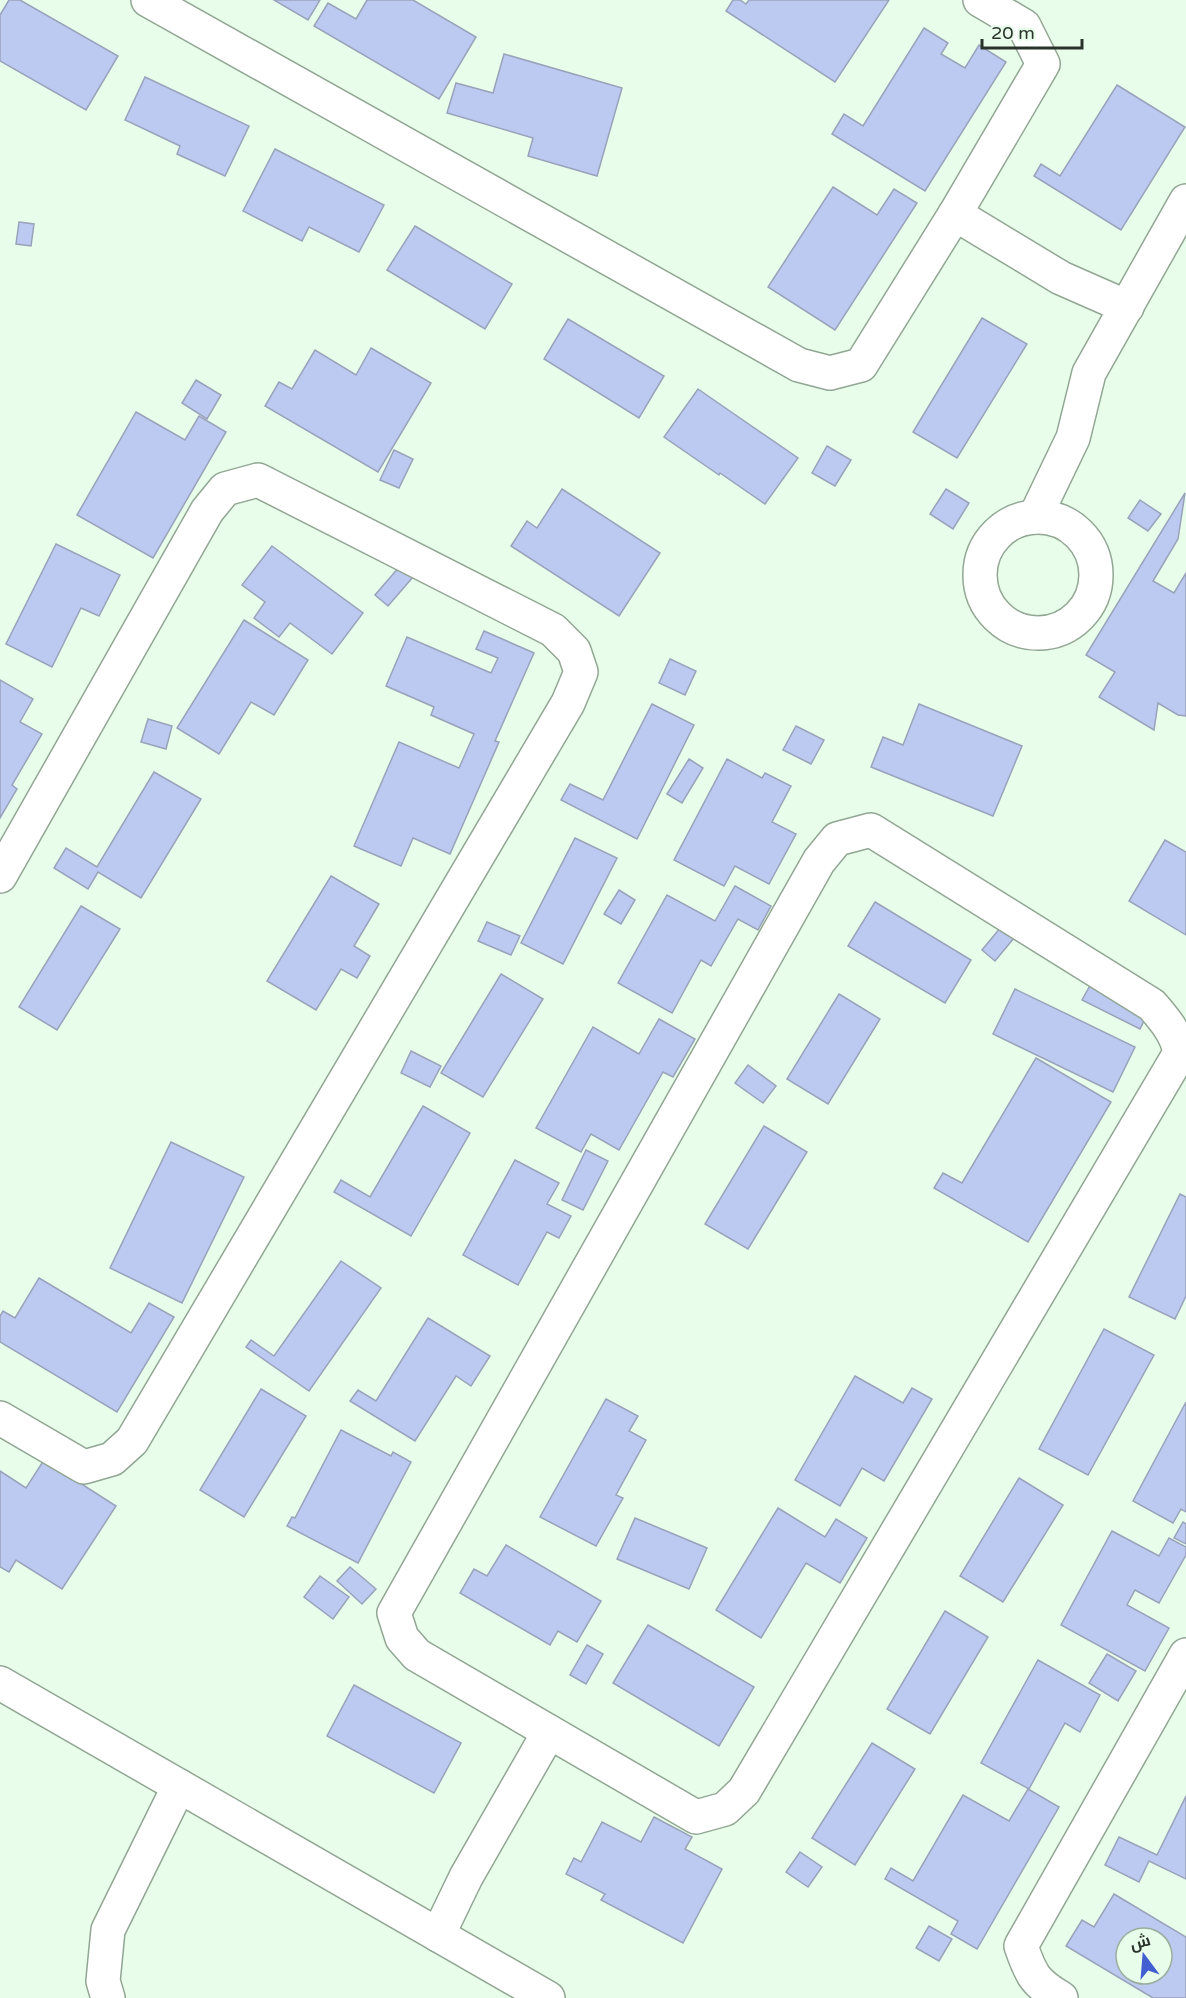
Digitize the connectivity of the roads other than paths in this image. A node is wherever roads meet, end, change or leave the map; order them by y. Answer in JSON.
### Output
{"nodes":[{"id":1,"x":148,"y":0,"type":"edge"},
{"id":2,"x":980,"y":0,"type":"edge"},
{"id":3,"x":1186,"y":201,"type":"edge"},
{"id":4,"x":955,"y":214,"type":"junction"},
{"id":5,"x":1126,"y":307,"type":"junction"},
{"id":6,"x":1035,"y":517,"type":"dead end"},
{"id":7,"x":0,"y":876,"type":"edge"},
{"id":8,"x":0,"y":1418,"type":"edge"},
{"id":9,"x":1186,"y":1655,"type":"edge"},
{"id":10,"x":0,"y":1683,"type":"edge"},
{"id":11,"x":549,"y":1732,"type":"junction"},
{"id":12,"x":179,"y":1786,"type":"junction"},
{"id":13,"x":438,"y":1935,"type":"junction"},
{"id":14,"x":108,"y":1998,"type":"edge"},
{"id":15,"x":548,"y":1998,"type":"edge"},
{"id":16,"x":1062,"y":1998,"type":"edge"}],
"edges":[{"from":1,"to":4,"type":"street"},
{"from":2,"to":4,"type":"street"},
{"from":3,"to":5,"type":"street"},
{"from":4,"to":5,"type":"street"},
{"from":5,"to":6,"type":"street"},
{"from":7,"to":8,"type":"street"},
{"from":9,"to":16,"type":"street"},
{"from":10,"to":12,"type":"street"},
{"from":11,"to":11,"type":"street"},
{"from":11,"to":13,"type":"street"},
{"from":12,"to":13,"type":"street"},
{"from":12,"to":14,"type":"street"},
{"from":13,"to":15,"type":"street"}]}
